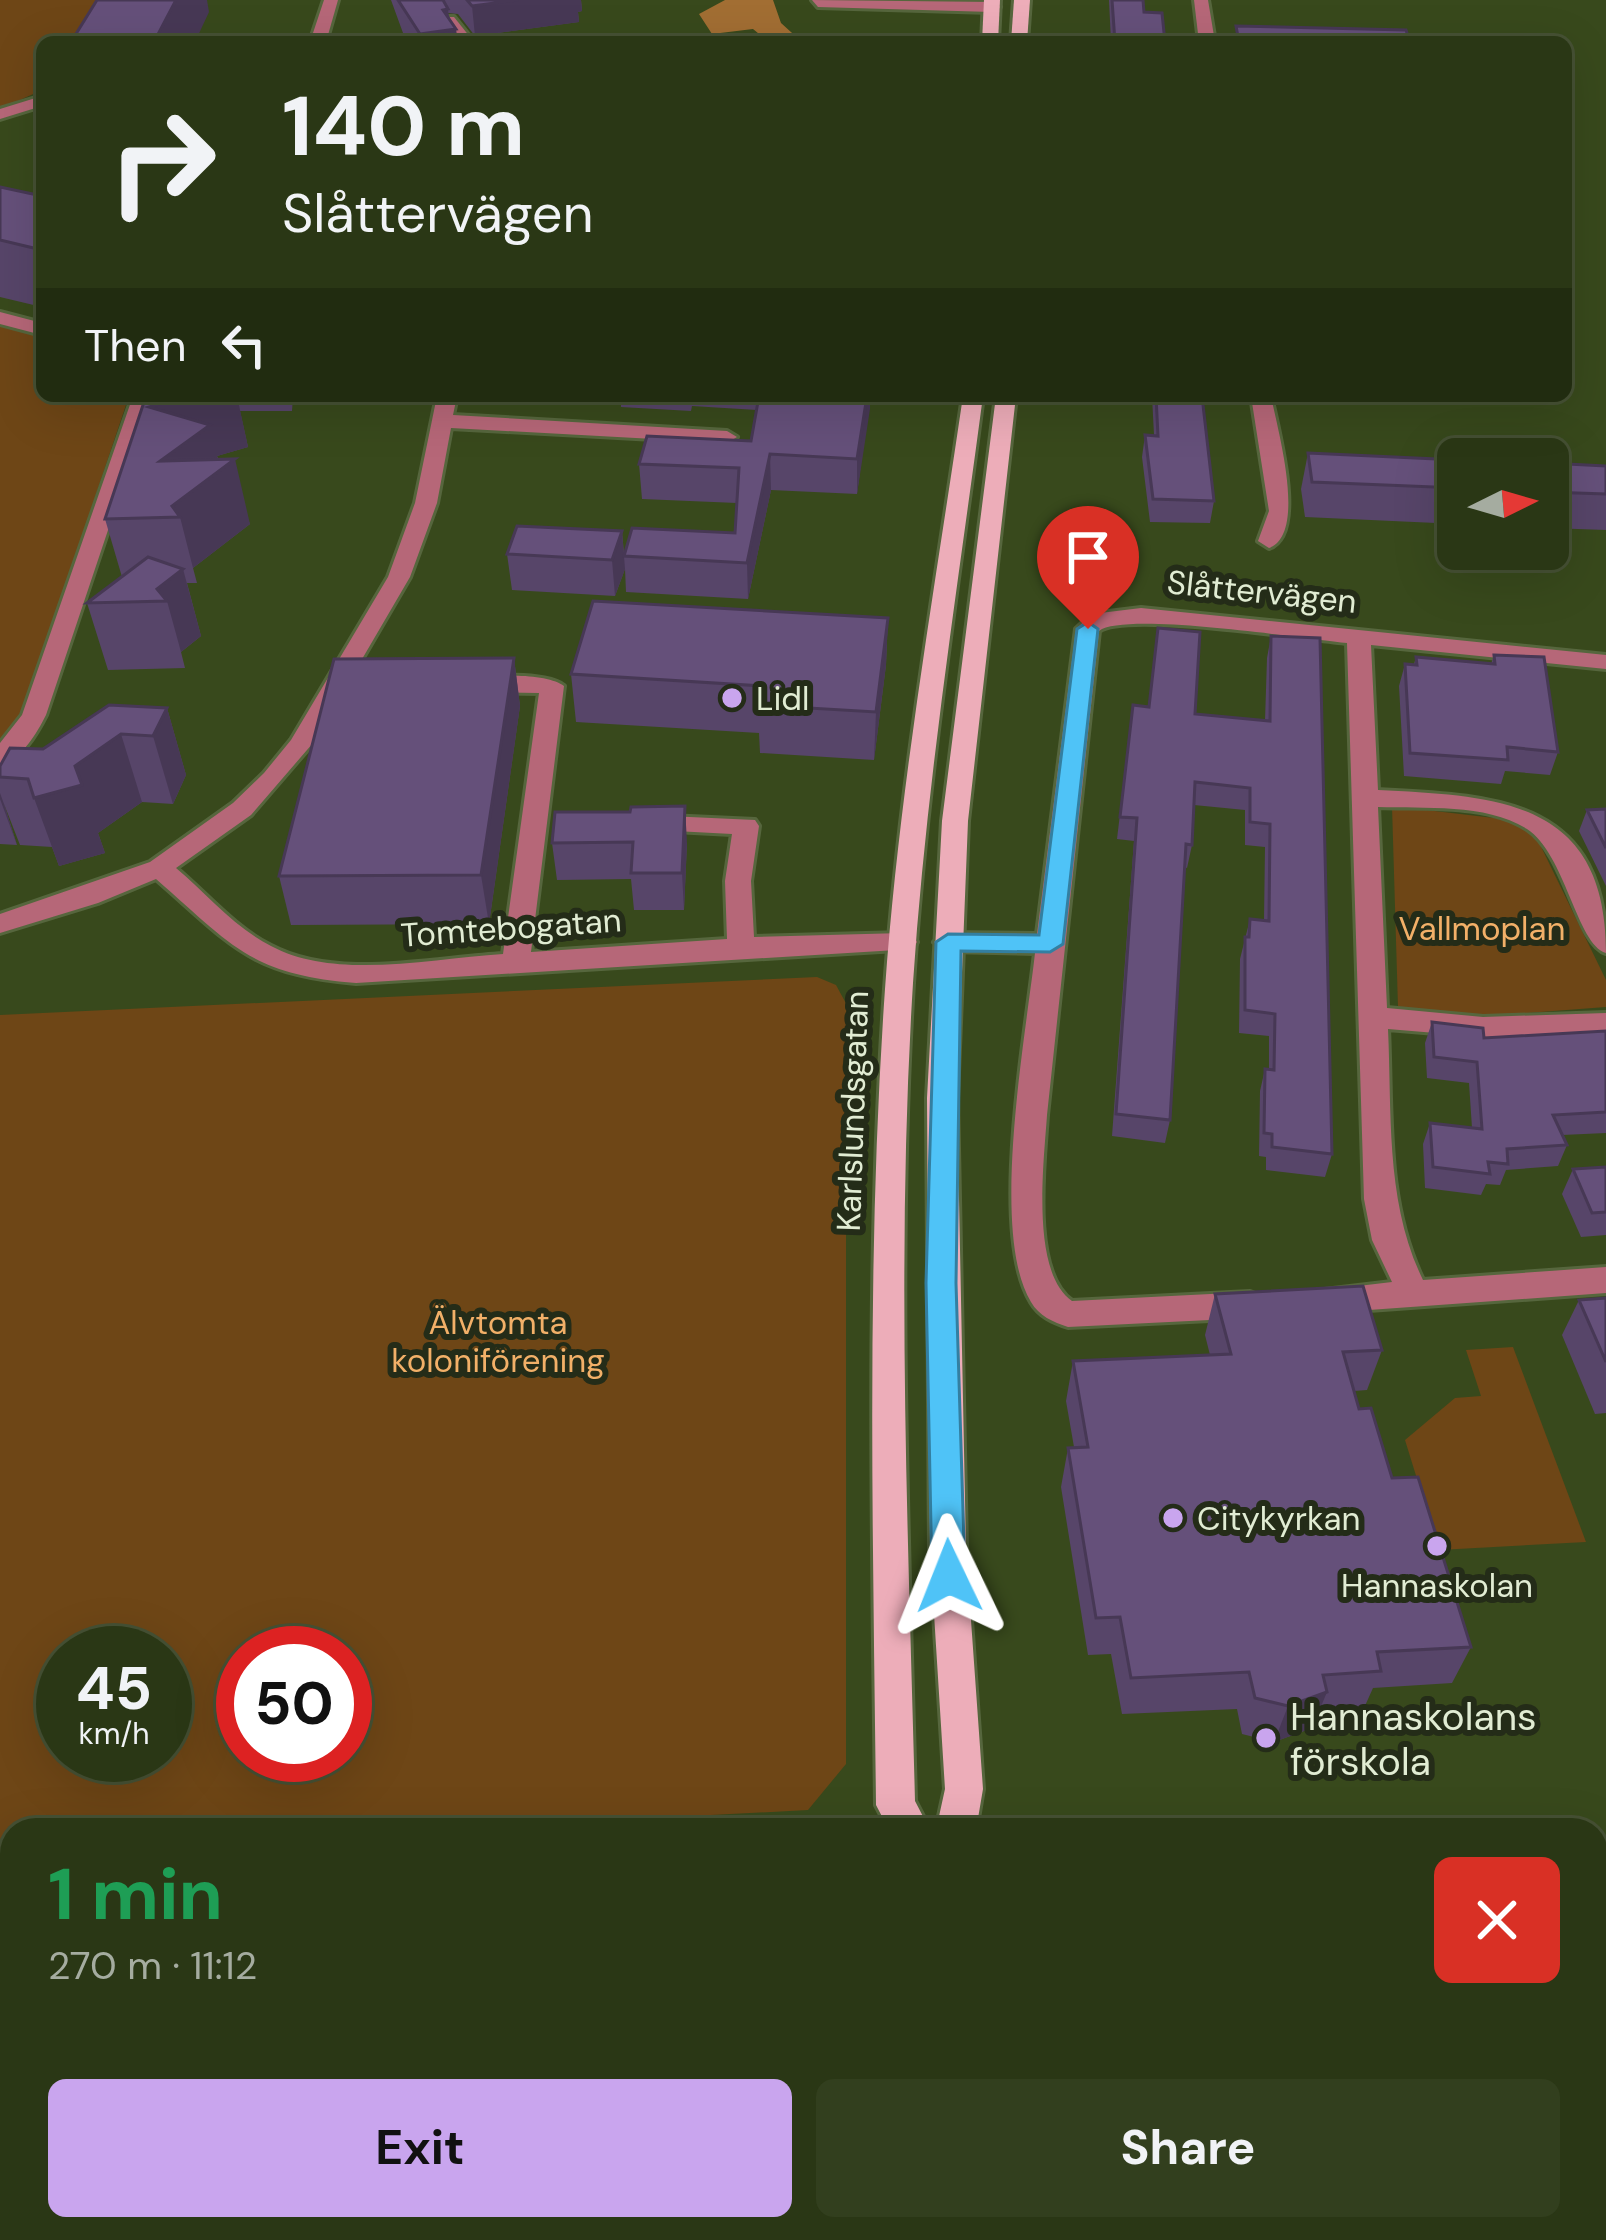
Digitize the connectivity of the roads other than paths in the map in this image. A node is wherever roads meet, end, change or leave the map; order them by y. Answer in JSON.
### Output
{"nodes":[{"id":1,"x":332,"y":0,"type":"edge"},
{"id":2,"x":1022,"y":0,"type":"edge"},
{"id":3,"x":1201,"y":0,"type":"edge"},
{"id":4,"x":818,"y":2,"type":"edge"},
{"id":5,"x":992,"y":3,"type":"edge"},
{"id":6,"x":449,"y":20,"type":"edge"},
{"id":7,"x":320,"y":36,"type":"edge"},
{"id":8,"x":461,"y":36,"type":"edge"},
{"id":9,"x":990,"y":36,"type":"edge"},
{"id":10,"x":1019,"y":36,"type":"edge"},
{"id":11,"x":1206,"y":36,"type":"edge"},
{"id":12,"x":36,"y":103,"type":"edge"},
{"id":13,"x":0,"y":114,"type":"edge"},
{"id":14,"x":0,"y":319,"type":"edge"},
{"id":15,"x":36,"y":327,"type":"edge"},
{"id":16,"x":141,"y":402,"type":"edge"},
{"id":17,"x":972,"y":402,"type":"edge"},
{"id":18,"x":1005,"y":402,"type":"edge"},
{"id":19,"x":1263,"y":402,"type":"edge"},
{"id":20,"x":444,"y":409,"type":"edge"},
{"id":21,"x":727,"y":437,"type":"edge"},
{"id":22,"x":1269,"y":541,"type":"dead end"},
{"id":23,"x":1359,"y":637,"type":"junction"},
{"id":24,"x":1606,"y":662,"type":"edge"},
{"id":25,"x":444,"y":685,"type":"edge"},
{"id":26,"x":0,"y":757,"type":"edge"},
{"id":27,"x":1366,"y":798,"type":"junction"},
{"id":28,"x":532,"y":820,"type":"junction"},
{"id":29,"x":569,"y":820,"type":"edge"},
{"id":30,"x":628,"y":823,"type":"edge"},
{"id":31,"x":159,"y":868,"type":"junction"},
{"id":32,"x":0,"y":924,"type":"edge"},
{"id":33,"x":903,"y":942,"type":"junction"},
{"id":34,"x":948,"y":942,"type":"junction"},
{"id":35,"x":1050,"y":944,"type":"junction"},
{"id":36,"x":1606,"y":944,"type":"edge"},
{"id":37,"x":741,"y":948,"type":"junction"},
{"id":38,"x":516,"y":964,"type":"junction"},
{"id":39,"x":1372,"y":1017,"type":"junction"},
{"id":40,"x":1606,"y":1023,"type":"edge"},
{"id":41,"x":1606,"y":1280,"type":"edge"},
{"id":42,"x":1414,"y":1294,"type":"junction"},
{"id":43,"x":903,"y":1818,"type":"edge"},
{"id":44,"x":958,"y":1818,"type":"edge"}],
"edges":[{"from":1,"to":7,"type":"street"},
{"from":2,"to":10,"type":"main road"},
{"from":3,"to":11,"type":"street"},
{"from":4,"to":5,"type":"street"},
{"from":5,"to":9,"type":"main road"},
{"from":6,"to":8,"type":"street"},
{"from":12,"to":13,"type":"street"},
{"from":14,"to":15,"type":"street"},
{"from":16,"to":26,"type":"street"},
{"from":17,"to":33,"type":"main road","name":"Karlslundsgatan"},
{"from":18,"to":34,"type":"main road"},
{"from":19,"to":22,"type":"street"},
{"from":20,"to":21,"type":"street"},
{"from":20,"to":31,"type":"street"},
{"from":23,"to":24,"type":"street","name":"Slåttervägen"},
{"from":23,"to":27,"type":"street"},
{"from":23,"to":35,"type":"street","name":"Slåttervägen"},
{"from":25,"to":28,"type":"street"},
{"from":27,"to":36,"type":"street"},
{"from":27,"to":39,"type":"street"},
{"from":28,"to":29,"type":"street"},
{"from":28,"to":38,"type":"street"},
{"from":30,"to":37,"type":"street"},
{"from":31,"to":32,"type":"street"},
{"from":31,"to":38,"type":"street","name":"Tomtebogatan"},
{"from":33,"to":34,"type":"main road"},
{"from":33,"to":37,"type":"street","name":"Tomtebogatan"},
{"from":33,"to":43,"type":"main road","name":"Karlslundsgatan"},
{"from":34,"to":35,"type":"street"},
{"from":34,"to":44,"type":"main road"},
{"from":35,"to":42,"type":"street","name":"Slåttervägen"},
{"from":37,"to":38,"type":"street","name":"Tomtebogatan"},
{"from":39,"to":40,"type":"street"},
{"from":39,"to":42,"type":"street"},
{"from":41,"to":42,"type":"street","name":"Slåttervägen"}]}
